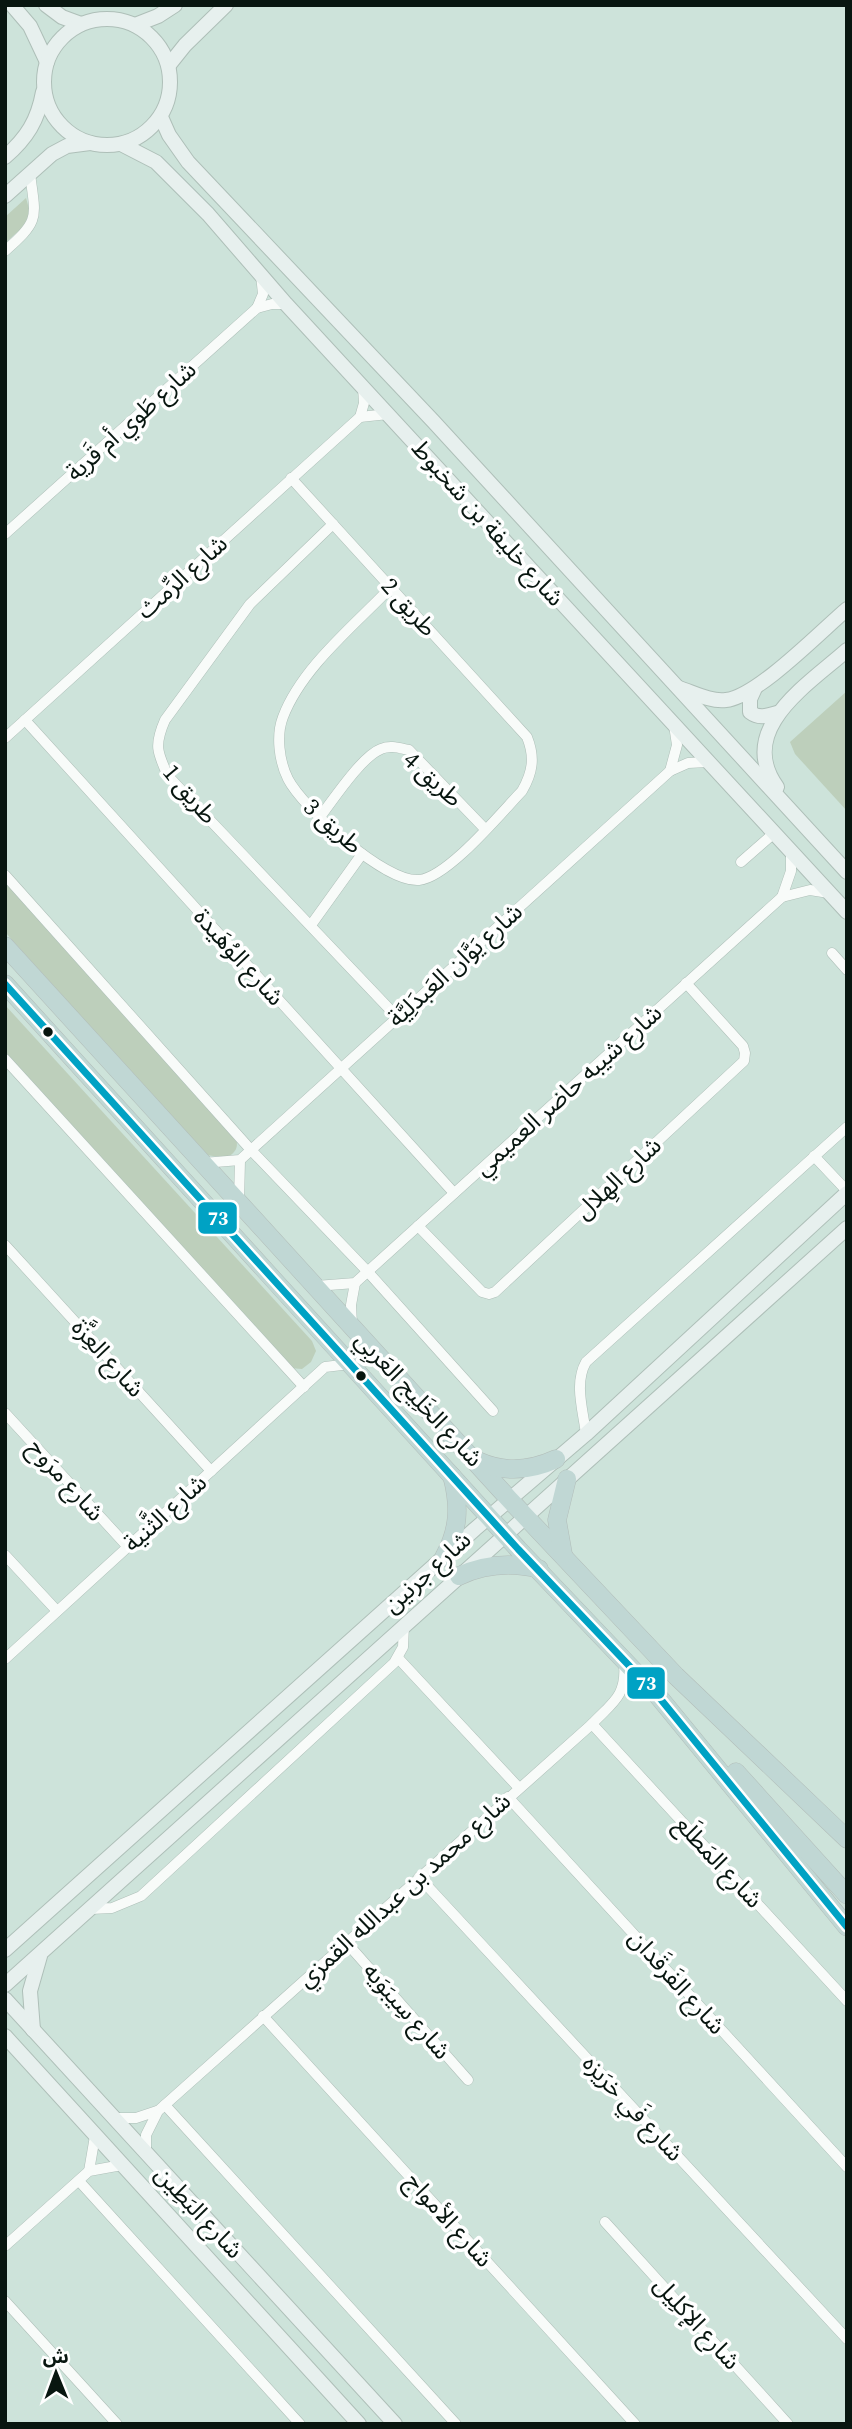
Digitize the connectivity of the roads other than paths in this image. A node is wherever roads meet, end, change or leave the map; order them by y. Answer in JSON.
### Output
{"nodes":[{"id":1,"x":12,"y":5,"type":"edge"},
{"id":2,"x":46,"y":5,"type":"edge"},
{"id":3,"x":175,"y":5,"type":"edge"},
{"id":4,"x":226,"y":5,"type":"edge"},
{"id":5,"x":81,"y":24,"type":"junction"},
{"id":6,"x":135,"y":25,"type":"junction"},
{"id":7,"x":47,"y":62,"type":"junction"},
{"id":8,"x":169,"y":65,"type":"junction"},
{"id":9,"x":44,"y":87,"type":"junction"},
{"id":10,"x":161,"y":117,"type":"junction"},
{"id":11,"x":90,"y":143,"type":"junction"},
{"id":12,"x":121,"y":144,"type":"junction"},
{"id":13,"x":5,"y":157,"type":"edge"},
{"id":14,"x":30,"y":174,"type":"junction"},
{"id":15,"x":5,"y":196,"type":"edge"},
{"id":16,"x":5,"y":251,"type":"edge"},
{"id":17,"x":261,"y":275,"type":"junction"},
{"id":18,"x":286,"y":304,"type":"junction"},
{"id":19,"x":257,"y":309,"type":"junction"},
{"id":20,"x":363,"y":387,"type":"junction"},
{"id":21,"x":388,"y":414,"type":"junction"},
{"id":22,"x":360,"y":417,"type":"junction"},
{"id":23,"x":291,"y":478,"type":"junction"},
{"id":24,"x":333,"y":524,"type":"junction"},
{"id":25,"x":5,"y":534,"type":"edge"},
{"id":26,"x":391,"y":587,"type":"junction"},
{"id":27,"x":847,"y":609,"type":"edge"},
{"id":28,"x":847,"y":650,"type":"edge"},
{"id":29,"x":677,"y":687,"type":"junction"},
{"id":30,"x":755,"y":688,"type":"junction"},
{"id":31,"x":777,"y":713,"type":"junction"},
{"id":32,"x":25,"y":720,"type":"junction"},
{"id":33,"x":674,"y":725,"type":"junction"},
{"id":34,"x":527,"y":737,"type":"joint"},
{"id":35,"x":5,"y":738,"type":"edge"},
{"id":36,"x":707,"y":762,"type":"junction"},
{"id":37,"x":670,"y":771,"type":"junction"},
{"id":38,"x":320,"y":817,"type":"junction"},
{"id":39,"x":801,"y":820,"type":"junction"},
{"id":40,"x":485,"y":829,"type":"junction"},
{"id":41,"x":773,"y":834,"type":"junction"},
{"id":42,"x":791,"y":853,"type":"junction"},
{"id":43,"x":362,"y":854,"type":"junction"},
{"id":44,"x":741,"y":862,"type":"dead end"},
{"id":45,"x":847,"y":872,"type":"edge"},
{"id":46,"x":5,"y":875,"type":"edge"},
{"id":47,"x":830,"y":894,"type":"junction"},
{"id":48,"x":782,"y":897,"type":"junction"},
{"id":49,"x":847,"y":912,"type":"edge"},
{"id":50,"x":312,"y":925,"type":"junction"},
{"id":51,"x":5,"y":946,"type":"edge"},
{"id":52,"x":847,"y":951,"type":"edge"},
{"id":53,"x":847,"y":970,"type":"edge"},
{"id":54,"x":686,"y":983,"type":"junction"},
{"id":55,"x":5,"y":985,"type":"edge"},
{"id":56,"x":397,"y":1017,"type":"junction"},
{"id":57,"x":5,"y":1059,"type":"edge"},
{"id":58,"x":340,"y":1069,"type":"junction"},
{"id":59,"x":847,"y":1127,"type":"edge"},
{"id":60,"x":834,"y":1138,"type":"junction"},
{"id":61,"x":847,"y":1140,"type":"edge"},
{"id":62,"x":251,"y":1150,"type":"junction"},
{"id":63,"x":814,"y":1156,"type":"junction"},
{"id":64,"x":240,"y":1160,"type":"junction"},
{"id":65,"x":203,"y":1163,"type":"junction"},
{"id":66,"x":847,"y":1192,"type":"edge"},
{"id":67,"x":454,"y":1193,"type":"junction"},
{"id":68,"x":239,"y":1202,"type":"junction"},
{"id":69,"x":418,"y":1226,"type":"junction"},
{"id":70,"x":847,"y":1228,"type":"edge"},
{"id":71,"x":5,"y":1245,"type":"edge"},
{"id":72,"x":368,"y":1272,"type":"junction"},
{"id":73,"x":355,"y":1283,"type":"junction"},
{"id":74,"x":315,"y":1286,"type":"junction"},
{"id":75,"x":352,"y":1327,"type":"junction"},
{"id":76,"x":327,"y":1338,"type":"junction"},
{"id":77,"x":351,"y":1364,"type":"junction"},
{"id":78,"x":326,"y":1367,"type":"junction"},
{"id":79,"x":304,"y":1387,"type":"junction"},
{"id":80,"x":493,"y":1411,"type":"dead end"},
{"id":81,"x":5,"y":1413,"type":"edge"},
{"id":82,"x":586,"y":1434,"type":"junction"},
{"id":83,"x":556,"y":1459,"type":"junction"},
{"id":84,"x":475,"y":1460,"type":"junction"},
{"id":85,"x":211,"y":1471,"type":"junction"},
{"id":86,"x":451,"y":1473,"type":"junction"},
{"id":87,"x":567,"y":1479,"type":"junction"},
{"id":88,"x":509,"y":1499,"type":"junction"},
{"id":89,"x":490,"y":1516,"type":"junction"},
{"id":90,"x":526,"y":1517,"type":"junction"},
{"id":91,"x":505,"y":1534,"type":"junction"},
{"id":92,"x":128,"y":1547,"type":"junction"},
{"id":93,"x":5,"y":1555,"type":"edge"},
{"id":94,"x":443,"y":1557,"type":"junction"},
{"id":95,"x":564,"y":1558,"type":"junction"},
{"id":96,"x":538,"y":1569,"type":"junction"},
{"id":97,"x":459,"y":1576,"type":"junction"},
{"id":98,"x":57,"y":1611,"type":"junction"},
{"id":99,"x":404,"y":1625,"type":"junction"},
{"id":100,"x":623,"y":1657,"type":"junction"},
{"id":101,"x":398,"y":1658,"type":"junction"},
{"id":102,"x":5,"y":1659,"type":"edge"},
{"id":103,"x":658,"y":1696,"type":"junction"},
{"id":104,"x":592,"y":1724,"type":"junction"},
{"id":105,"x":519,"y":1788,"type":"junction"},
{"id":106,"x":508,"y":1797,"type":"junction"},
{"id":107,"x":847,"y":1839,"type":"edge"},
{"id":108,"x":419,"y":1877,"type":"junction"},
{"id":109,"x":847,"y":1895,"type":"edge"},
{"id":110,"x":90,"y":1909,"type":"junction"},
{"id":111,"x":847,"y":1927,"type":"edge"},
{"id":112,"x":23,"y":1934,"type":"junction"},
{"id":113,"x":5,"y":1939,"type":"edge"},
{"id":114,"x":346,"y":1942,"type":"junction"},
{"id":115,"x":5,"y":1950,"type":"edge"},
{"id":116,"x":42,"y":1952,"type":"junction"},
{"id":117,"x":5,"y":1985,"type":"edge"},
{"id":118,"x":5,"y":1999,"type":"edge"},
{"id":119,"x":847,"y":2001,"type":"edge"},
{"id":120,"x":263,"y":2016,"type":"junction"},
{"id":121,"x":33,"y":2030,"type":"junction"},
{"id":122,"x":5,"y":2036,"type":"edge"},
{"id":123,"x":11,"y":2046,"type":"edge"},
{"id":124,"x":468,"y":2080,"type":"dead end"},
{"id":125,"x":161,"y":2108,"type":"junction"},
{"id":126,"x":113,"y":2118,"type":"junction"},
{"id":127,"x":94,"y":2136,"type":"junction"},
{"id":128,"x":146,"y":2154,"type":"junction"},
{"id":129,"x":122,"y":2165,"type":"junction"},
{"id":130,"x":847,"y":2167,"type":"edge"},
{"id":131,"x":89,"y":2171,"type":"junction"},
{"id":132,"x":79,"y":2181,"type":"junction"},
{"id":133,"x":605,"y":2222,"type":"dead end"},
{"id":134,"x":5,"y":2246,"type":"edge"},
{"id":135,"x":5,"y":2301,"type":"edge"},
{"id":136,"x":847,"y":2339,"type":"edge"},
{"id":137,"x":117,"y":2424,"type":"edge"},
{"id":138,"x":300,"y":2424,"type":"edge"},
{"id":139,"x":359,"y":2424,"type":"edge"},
{"id":140,"x":395,"y":2424,"type":"edge"},
{"id":141,"x":456,"y":2424,"type":"edge"},
{"id":142,"x":635,"y":2424,"type":"edge"},
{"id":143,"x":788,"y":2424,"type":"edge"}],
"edges":[{"from":1,"to":7,"type":"main road"},
{"from":2,"to":5,"type":"main road"},
{"from":3,"to":6,"type":"main road"},
{"from":4,"to":8,"type":"main road"},
{"from":5,"to":6,"type":"main road"},
{"from":5,"to":7,"type":"main road"},
{"from":6,"to":8,"type":"main road"},
{"from":7,"to":9,"type":"main road"},
{"from":8,"to":10,"type":"main road"},
{"from":9,"to":11,"type":"main road"},
{"from":9,"to":13,"type":"main road"},
{"from":10,"to":12,"type":"main road"},
{"from":10,"to":29,"type":"main road","name":"شارع خليفة بن شخبوط"},
{"from":11,"to":12,"type":"main road"},
{"from":11,"to":14,"type":"main road"},
{"from":12,"to":17,"type":"main road","name":"شارع خليفة بن شخبوط"},
{"from":14,"to":15,"type":"main road"},
{"from":14,"to":16,"type":"street"},
{"from":17,"to":18,"type":"main road","name":"شارع خليفة بن شخبوط"},
{"from":17,"to":19,"type":"street"},
{"from":18,"to":19,"type":"street"},
{"from":18,"to":20,"type":"main road","name":"شارع خليفة بن شخبوط"},
{"from":19,"to":25,"type":"street","name":"شارع طَوي أم قَرية"},
{"from":20,"to":21,"type":"main road","name":"شارع خليفة بن شخبوط"},
{"from":20,"to":22,"type":"street"},
{"from":21,"to":22,"type":"street"},
{"from":21,"to":33,"type":"main road","name":"شارع خليفة بن شخبوط"},
{"from":22,"to":23,"type":"street","name":"شارع الرِّمث"},
{"from":23,"to":24,"type":"street","name":"طريق 2"},
{"from":23,"to":32,"type":"street","name":"شارع الرِّمث"},
{"from":24,"to":26,"type":"street","name":"طريق 2"},
{"from":24,"to":50,"type":"street","name":"طريق 1"},
{"from":26,"to":34,"type":"street","name":"طريق 2"},
{"from":26,"to":38,"type":"street","name":"طريق 3"},
{"from":27,"to":30,"type":"main road"},
{"from":28,"to":31,"type":"main road"},
{"from":29,"to":30,"type":"main road"},
{"from":29,"to":39,"type":"main road","name":"شارع خليفة بن شخبوط"},
{"from":30,"to":31,"type":"main road"},
{"from":31,"to":39,"type":"main road"},
{"from":32,"to":35,"type":"street","name":"شارع الرِّمث"},
{"from":32,"to":58,"type":"street","name":"شارع الوُهَيدة"},
{"from":33,"to":36,"type":"main road","name":"شارع خليفة بن شخبوط"},
{"from":33,"to":37,"type":"street"},
{"from":34,"to":40,"type":"street","name":"طريق 3"},
{"from":36,"to":37,"type":"street","name":"شارع يَوَّان العَبدَلِيَّة"},
{"from":36,"to":41,"type":"main road","name":"شارع خليفة بن شخبوط"},
{"from":37,"to":56,"type":"street","name":"شارع يَوَّان العَبدَلِيَّة"},
{"from":38,"to":40,"type":"street","name":"طريق 4"},
{"from":38,"to":43,"type":"street","name":"طريق 3"},
{"from":39,"to":45,"type":"main road","name":"شارع خليفة بن شخبوط"},
{"from":40,"to":43,"type":"street","name":"طريق 3"},
{"from":41,"to":42,"type":"main road","name":"شارع خليفة بن شخبوط"},
{"from":41,"to":44,"type":"street"},
{"from":42,"to":47,"type":"main road","name":"شارع خليفة بن شخبوط"},
{"from":42,"to":48,"type":"street"},
{"from":43,"to":50,"type":"street"},
{"from":46,"to":62,"type":"street"},
{"from":47,"to":48,"type":"street"},
{"from":47,"to":49,"type":"main road","name":"شارع خليفة بن شخبوط"},
{"from":48,"to":54,"type":"street","name":"شارع شيبه حاضر العميمي"},
{"from":50,"to":56,"type":"street","name":"طريق 1"},
{"from":51,"to":65,"type":"highway","name":"شارع الخَلِيج العَربِي"},
{"from":52,"to":53,"type":"street"},
{"from":54,"to":67,"type":"street","name":"شارع شيبه حاضر العميمي"},
{"from":54,"to":69,"type":"street","name":"شارع الهِلال"},
{"from":55,"to":76,"type":"highway","name":"شارع الخَلِيج العَربِي"},
{"from":56,"to":58,"type":"street","name":"شارع يَوَّان العَبدَلِيَّة"},
{"from":57,"to":79,"type":"street"},
{"from":58,"to":62,"type":"street","name":"شارع يَوَّان العَبدَلِيَّة"},
{"from":58,"to":67,"type":"street","name":"شارع الوُهَيدة"},
{"from":59,"to":60,"type":"street"},
{"from":60,"to":61,"type":"street"},
{"from":60,"to":63,"type":"street"},
{"from":62,"to":64,"type":"street","name":"شارع يَوَّان العَبدَلِيَّة"},
{"from":62,"to":72,"type":"street"},
{"from":63,"to":66,"type":"street"},
{"from":63,"to":82,"type":"street"},
{"from":64,"to":65,"type":"street"},
{"from":64,"to":68,"type":"street"},
{"from":65,"to":68,"type":"highway","name":"شارع الخَلِيج العَربِي"},
{"from":66,"to":82,"type":"main road","name":"شارع جرنين"},
{"from":67,"to":69,"type":"street","name":"شارع شيبه حاضر العميمي"},
{"from":68,"to":74,"type":"highway","name":"شارع الخَلِيج العَربِي"},
{"from":69,"to":72,"type":"street","name":"شارع شيبه حاضر العميمي"},
{"from":70,"to":87,"type":"main road","name":"شارع جرنين"},
{"from":71,"to":85,"type":"street","name":"شارع العِزَّة"},
{"from":72,"to":73,"type":"street","name":"شارع شيبه حاضر العميمي"},
{"from":72,"to":80,"type":"street"},
{"from":73,"to":74,"type":"street"},
{"from":73,"to":75,"type":"street"},
{"from":74,"to":75,"type":"highway","name":"شارع الخَلِيج العَربِي"},
{"from":75,"to":84,"type":"highway","name":"شارع الخَلِيج العَربِي"},
{"from":76,"to":77,"type":"highway","name":"شارع الخَلِيج العَربِي"},
{"from":76,"to":78,"type":"street"},
{"from":77,"to":78,"type":"street"},
{"from":77,"to":86,"type":"highway","name":"شارع الخَلِيج العَربِي"},
{"from":78,"to":79,"type":"street","name":"شارع الثَّنية"},
{"from":79,"to":85,"type":"street","name":"شارع الثَّنية"},
{"from":81,"to":92,"type":"street","name":"شارع مرَوح"},
{"from":82,"to":83,"type":"main road","name":"شارع جرنين"},
{"from":83,"to":84,"type":"highway"},
{"from":83,"to":88,"type":"main road","name":"شارع جرنين"},
{"from":84,"to":88,"type":"highway","name":"شارع الخَلِيج العَربِي"},
{"from":85,"to":92,"type":"street","name":"شارع الثَّنية"},
{"from":86,"to":89,"type":"highway","name":"شارع الخَلِيج العَربِي"},
{"from":86,"to":94,"type":"highway"},
{"from":87,"to":90,"type":"main road","name":"شارع جرنين"},
{"from":87,"to":95,"type":"highway"},
{"from":88,"to":89,"type":"main road","name":"شارع جرنين"},
{"from":88,"to":90,"type":"highway","name":"شارع الخَلِيج العَربِي"},
{"from":89,"to":91,"type":"highway","name":"شارع الخَلِيج العَربِي"},
{"from":89,"to":94,"type":"main road","name":"شارع جرنين"},
{"from":90,"to":91,"type":"main road","name":"شارع جرنين"},
{"from":90,"to":95,"type":"highway","name":"شارع الخَلِيج العَربِي"},
{"from":91,"to":96,"type":"highway","name":"شارع الخَلِيج العَربِي"},
{"from":91,"to":97,"type":"main road","name":"شارع جرنين"},
{"from":92,"to":98,"type":"street","name":"شارع الثَّنية"},
{"from":93,"to":98,"type":"street"},
{"from":94,"to":112,"type":"main road","name":"شارع جرنين"},
{"from":95,"to":107,"type":"highway","name":"شارع الخَلِيج العَربِي"},
{"from":96,"to":97,"type":"highway"},
{"from":96,"to":100,"type":"highway","name":"شارع الخَلِيج العَربِي"},
{"from":97,"to":99,"type":"main road","name":"شارع جرنين"},
{"from":98,"to":102,"type":"street","name":"شارع الثَّنية"},
{"from":99,"to":101,"type":"street"},
{"from":99,"to":110,"type":"main road","name":"شارع جرنين"},
{"from":100,"to":103,"type":"highway","name":"شارع الخَلِيج العَربِي"},
{"from":100,"to":104,"type":"street","name":"شارع محمد بن عبدالله القمزي"},
{"from":101,"to":105,"type":"street"},
{"from":101,"to":110,"type":"street"},
{"from":103,"to":109,"type":"highway"},
{"from":103,"to":111,"type":"highway","name":"شارع الخَلِيج العَربِي"},
{"from":104,"to":105,"type":"street","name":"شارع محمد بن عبدالله القمزي"},
{"from":104,"to":119,"type":"street","name":"شارع المَطلَع"},
{"from":105,"to":106,"type":"street","name":"شارع محمد بن عبدالله القمزي"},
{"from":106,"to":108,"type":"street","name":"شارع محمد بن عبدالله القمزي"},
{"from":106,"to":130,"type":"street","name":"شارع الفَرقَدان"},
{"from":108,"to":114,"type":"street","name":"شارع محمد بن عبدالله القمزي"},
{"from":108,"to":136,"type":"street","name":"شارع فَي خرَيزه"},
{"from":110,"to":116,"type":"main road","name":"شارع جرنين"},
{"from":112,"to":113,"type":"main road"},
{"from":112,"to":115,"type":"main road","name":"شارع جرنين"},
{"from":114,"to":120,"type":"street","name":"شارع محمد بن عبدالله القمزي"},
{"from":114,"to":124,"type":"street","name":"شارع سِيبَوَيه"},
{"from":116,"to":117,"type":"main road","name":"شارع جرنين"},
{"from":116,"to":121,"type":"main road"},
{"from":118,"to":121,"type":"main road","name":"شارع البَطِين"},
{"from":120,"to":125,"type":"street","name":"شارع محمد بن عبدالله القمزي"},
{"from":120,"to":142,"type":"street","name":"شارع الأمواج"},
{"from":121,"to":126,"type":"main road","name":"شارع البَطِين"},
{"from":122,"to":123,"type":"main road","name":"شارع البَطِين"},
{"from":123,"to":127,"type":"main road","name":"شارع البَطِين"},
{"from":125,"to":126,"type":"street"},
{"from":125,"to":128,"type":"street","name":"شارع محمد بن عبدالله القمزي"},
{"from":125,"to":141,"type":"street"},
{"from":126,"to":128,"type":"main road","name":"شارع البَطِين"},
{"from":127,"to":129,"type":"main road","name":"شارع البَطِين"},
{"from":127,"to":131,"type":"street"},
{"from":128,"to":140,"type":"main road","name":"شارع البَطِين"},
{"from":129,"to":131,"type":"street"},
{"from":129,"to":139,"type":"main road","name":"شارع البَطِين"},
{"from":131,"to":132,"type":"street"},
{"from":132,"to":134,"type":"street"},
{"from":132,"to":138,"type":"street"},
{"from":133,"to":143,"type":"street","name":"شارع الإكلِيل"},
{"from":135,"to":137,"type":"street"}]}
